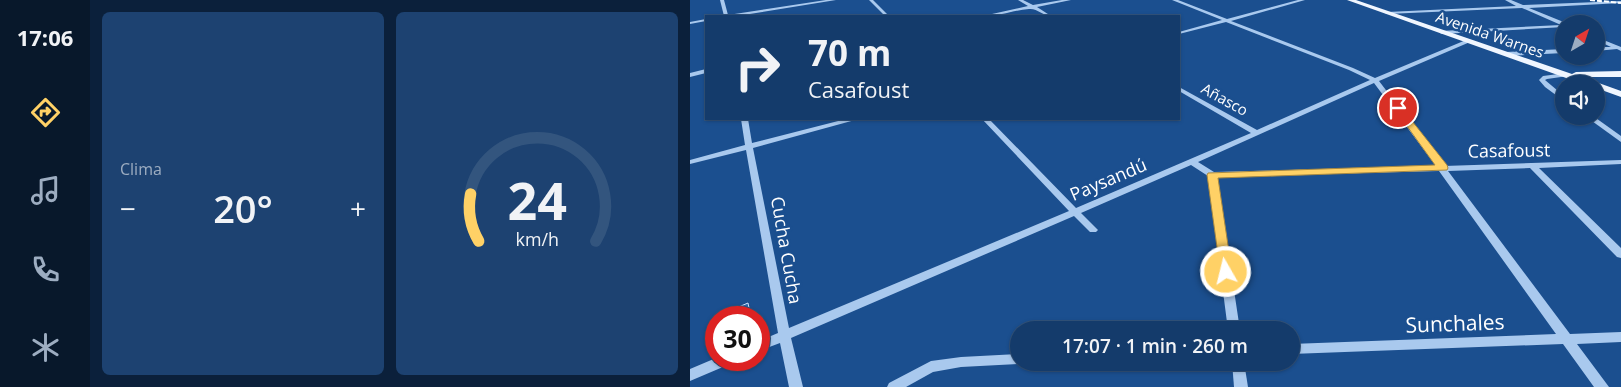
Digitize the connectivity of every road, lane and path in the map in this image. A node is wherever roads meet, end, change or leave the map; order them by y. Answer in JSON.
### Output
{"nodes":[{"id":1,"x":722,"y":0,"type":"edge"},
{"id":2,"x":834,"y":0,"type":"edge"},
{"id":3,"x":871,"y":0,"type":"edge"},
{"id":4,"x":1020,"y":0,"type":"edge"},
{"id":5,"x":1069,"y":0,"type":"edge"},
{"id":6,"x":1174,"y":0,"type":"edge"},
{"id":7,"x":1303,"y":0,"type":"edge"},
{"id":8,"x":1350,"y":0,"type":"edge"},
{"id":9,"x":1506,"y":0,"type":"edge"},
{"id":10,"x":1621,"y":2,"type":"edge"},
{"id":11,"x":1522,"y":6,"type":"junction"},
{"id":12,"x":1032,"y":7,"type":"junction"},
{"id":13,"x":1387,"y":13,"type":"junction"},
{"id":14,"x":726,"y":15,"type":"edge"},
{"id":15,"x":736,"y":15,"type":"edge"},
{"id":16,"x":886,"y":15,"type":"edge"},
{"id":17,"x":990,"y":15,"type":"edge"},
{"id":18,"x":1047,"y":15,"type":"edge"},
{"id":19,"x":705,"y":20,"type":"edge"},
{"id":20,"x":1227,"y":20,"type":"junction"},
{"id":21,"x":1555,"y":21,"type":"edge"},
{"id":22,"x":690,"y":23,"type":"edge"},
{"id":23,"x":1555,"y":26,"type":"edge"},
{"id":24,"x":1442,"y":32,"type":"junction"},
{"id":25,"x":1180,"y":33,"type":"edge"},
{"id":26,"x":1468,"y":41,"type":"junction"},
{"id":27,"x":1605,"y":42,"type":"edge"},
{"id":28,"x":1620,"y":48,"type":"edge"},
{"id":29,"x":1605,"y":49,"type":"edge"},
{"id":30,"x":1555,"y":51,"type":"edge"},
{"id":31,"x":1506,"y":54,"type":"junction"},
{"id":32,"x":705,"y":72,"type":"edge"},
{"id":33,"x":1621,"y":74,"type":"edge"},
{"id":34,"x":690,"y":75,"type":"edge"},
{"id":35,"x":1566,"y":75,"type":"joint"},
{"id":36,"x":1555,"y":76,"type":"edge"},
{"id":37,"x":1374,"y":80,"type":"junction"},
{"id":38,"x":1605,"y":88,"type":"edge"},
{"id":39,"x":1180,"y":90,"type":"edge"},
{"id":40,"x":1555,"y":92,"type":"edge"},
{"id":41,"x":1621,"y":94,"type":"edge"},
{"id":42,"x":744,"y":120,"type":"edge"},
{"id":43,"x":849,"y":120,"type":"edge"},
{"id":44,"x":986,"y":120,"type":"edge"},
{"id":45,"x":1600,"y":125,"type":"edge"},
{"id":46,"x":1257,"y":133,"type":"junction"},
{"id":47,"x":1621,"y":140,"type":"edge"},
{"id":48,"x":750,"y":146,"type":"junction"},
{"id":49,"x":690,"y":162,"type":"edge"},
{"id":50,"x":1192,"y":162,"type":"junction"},
{"id":51,"x":1621,"y":162,"type":"edge"},
{"id":52,"x":1532,"y":166,"type":"junction"},
{"id":53,"x":1443,"y":168,"type":"junction"},
{"id":54,"x":1212,"y":175,"type":"junction"},
{"id":55,"x":1075,"y":212,"type":"junction"},
{"id":56,"x":1092,"y":230,"type":"dead end"},
{"id":57,"x":1621,"y":254,"type":"edge"},
{"id":58,"x":1233,"y":321,"type":"edge"},
{"id":59,"x":784,"y":335,"type":"junction"},
{"id":60,"x":1621,"y":337,"type":"edge"},
{"id":61,"x":1567,"y":339,"type":"junction"},
{"id":62,"x":770,"y":341,"type":"edge"},
{"id":63,"x":1300,"y":349,"type":"edge"},
{"id":64,"x":1010,"y":360,"type":"edge"},
{"id":65,"x":705,"y":369,"type":"edge"},
{"id":66,"x":1239,"y":371,"type":"edge"},
{"id":67,"x":690,"y":375,"type":"edge"},
{"id":68,"x":796,"y":387,"type":"edge"},
{"id":69,"x":894,"y":387,"type":"edge"},
{"id":70,"x":1241,"y":387,"type":"edge"},
{"id":71,"x":1602,"y":387,"type":"edge"}],
"edges":[{"from":1,"to":14,"type":"street"},
{"from":2,"to":15,"type":"street"},
{"from":3,"to":16,"type":"street"},
{"from":4,"to":12,"type":"street"},
{"from":5,"to":12,"type":"street"},
{"from":6,"to":20,"type":"street"},
{"from":7,"to":20,"type":"street"},
{"from":8,"to":13,"type":"main road","name":"Avenida Warnes"},
{"from":9,"to":11,"type":"street"},
{"from":10,"to":11,"type":"street"},
{"from":11,"to":13,"type":"street"},
{"from":11,"to":21,"type":"street"},
{"from":12,"to":17,"type":"street"},
{"from":12,"to":18,"type":"street"},
{"from":13,"to":24,"type":"main road","name":"Avenida Warnes"},
{"from":19,"to":22,"type":"street"},
{"from":20,"to":25,"type":"street"},
{"from":20,"to":37,"type":"street"},
{"from":23,"to":24,"type":"street"},
{"from":24,"to":26,"type":"main road","name":"Avenida Warnes"},
{"from":26,"to":31,"type":"main road","name":"Avenida Warnes"},
{"from":26,"to":37,"type":"street","name":"Paysandú"},
{"from":27,"to":28,"type":"street"},
{"from":28,"to":29,"type":"street"},
{"from":30,"to":31,"type":"street"},
{"from":31,"to":35,"type":"main road","name":"Avenida Warnes"},
{"from":32,"to":34,"type":"street"},
{"from":33,"to":35,"type":"main road"},
{"from":36,"to":40,"type":"street"},
{"from":37,"to":46,"type":"street","name":"Paysandú"},
{"from":37,"to":53,"type":"street"},
{"from":38,"to":41,"type":"main road"},
{"from":39,"to":46,"type":"street","name":"Añasco"},
{"from":42,"to":48,"type":"street","name":"Cucha Cucha"},
{"from":43,"to":48,"type":"street"},
{"from":44,"to":55,"type":"street"},
{"from":45,"to":47,"type":"street"},
{"from":46,"to":50,"type":"street","name":"Paysandú"},
{"from":48,"to":49,"type":"street"},
{"from":48,"to":59,"type":"street","name":"Cucha Cucha"},
{"from":50,"to":54,"type":"street"},
{"from":50,"to":55,"type":"street","name":"Paysandú"},
{"from":51,"to":52,"type":"street","name":"Casafoust"},
{"from":52,"to":53,"type":"street","name":"Casafoust"},
{"from":52,"to":57,"type":"street"},
{"from":53,"to":54,"type":"street","name":"Casafoust"},
{"from":53,"to":61,"type":"street"},
{"from":54,"to":58,"type":"street"},
{"from":55,"to":56,"type":"street"},
{"from":55,"to":59,"type":"street","name":"Paysandú"},
{"from":59,"to":62,"type":"street","name":"Paysandú"},
{"from":59,"to":68,"type":"street","name":"Cucha Cucha"},
{"from":60,"to":61,"type":"street","name":"Sunchales"},
{"from":61,"to":63,"type":"street","name":"Sunchales"},
{"from":61,"to":71,"type":"street"},
{"from":64,"to":69,"type":"street"},
{"from":65,"to":67,"type":"street"},
{"from":66,"to":70,"type":"street"}]}
